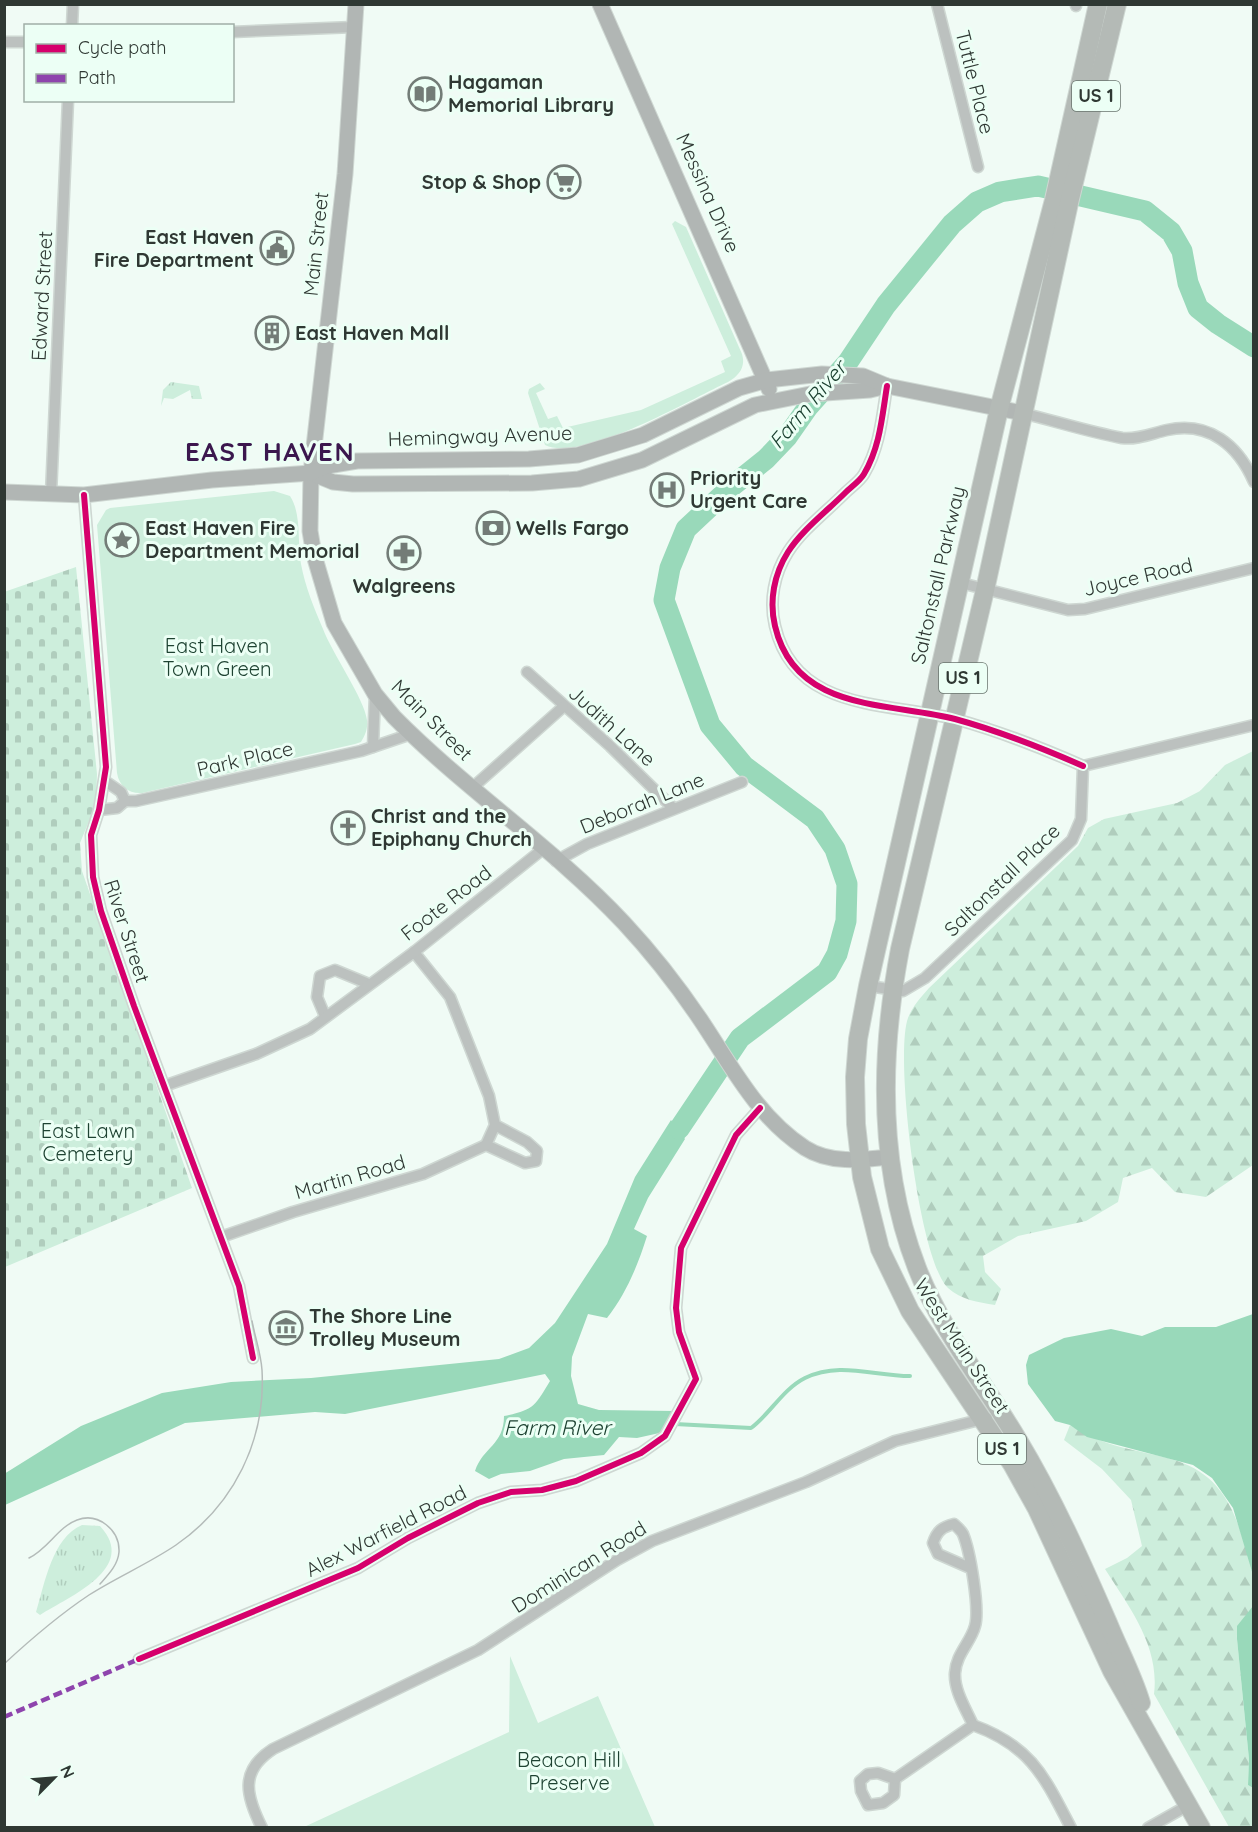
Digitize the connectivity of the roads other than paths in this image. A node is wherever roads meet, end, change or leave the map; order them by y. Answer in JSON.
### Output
{"nodes":[{"id":1,"x":73,"y":4,"type":"edge"},
{"id":2,"x":356,"y":4,"type":"edge"},
{"id":3,"x":600,"y":4,"type":"edge"},
{"id":4,"x":937,"y":4,"type":"edge"},
{"id":5,"x":1098,"y":4,"type":"edge"},
{"id":6,"x":1117,"y":4,"type":"edge"},
{"id":7,"x":72,"y":24,"type":"edge"},
{"id":8,"x":354,"y":27,"type":"junction"},
{"id":9,"x":234,"y":32,"type":"edge"},
{"id":10,"x":4,"y":42,"type":"edge"},
{"id":11,"x":24,"y":42,"type":"edge"},
{"id":12,"x":68,"y":102,"type":"edge"},
{"id":13,"x":978,"y":167,"type":"dead end"},
{"id":14,"x":1064,"y":193,"type":"junction"},
{"id":15,"x":766,"y":380,"type":"junction"},
{"id":16,"x":887,"y":386,"type":"junction"},
{"id":17,"x":773,"y":400,"type":"junction"},
{"id":18,"x":999,"y":409,"type":"junction"},
{"id":19,"x":1022,"y":413,"type":"junction"},
{"id":20,"x":529,"y":459,"type":"junction"},
{"id":21,"x":311,"y":473,"type":"junction"},
{"id":22,"x":1254,"y":482,"type":"edge"},
{"id":23,"x":531,"y":483,"type":"junction"},
{"id":24,"x":4,"y":492,"type":"edge"},
{"id":25,"x":51,"y":494,"type":"junction"},
{"id":26,"x":84,"y":495,"type":"junction"},
{"id":27,"x":1254,"y":568,"type":"edge"},
{"id":28,"x":961,"y":583,"type":"junction"},
{"id":29,"x":985,"y":590,"type":"junction"},
{"id":30,"x":526,"y":672,"type":"dead end"},
{"id":31,"x":375,"y":694,"type":"junction"},
{"id":32,"x":563,"y":707,"type":"junction"},
{"id":33,"x":929,"y":716,"type":"junction"},
{"id":34,"x":953,"y":719,"type":"junction"},
{"id":35,"x":1254,"y":725,"type":"edge"},
{"id":36,"x":411,"y":734,"type":"junction"},
{"id":37,"x":373,"y":747,"type":"junction"},
{"id":38,"x":1083,"y":766,"type":"junction"},
{"id":39,"x":105,"y":781,"type":"junction"},
{"id":40,"x":742,"y":782,"type":"dead end"},
{"id":41,"x":472,"y":788,"type":"junction"},
{"id":42,"x":125,"y":801,"type":"junction"},
{"id":43,"x":673,"y":808,"type":"junction"},
{"id":44,"x":99,"y":810,"type":"junction"},
{"id":45,"x":543,"y":849,"type":"junction"},
{"id":46,"x":556,"y":861,"type":"junction"},
{"id":47,"x":414,"y":952,"type":"junction"},
{"id":48,"x":369,"y":984,"type":"junction"},
{"id":49,"x":868,"y":986,"type":"junction"},
{"id":50,"x":892,"y":990,"type":"junction"},
{"id":51,"x":325,"y":1016,"type":"junction"},
{"id":52,"x":858,"y":1039,"type":"junction"},
{"id":53,"x":887,"y":1042,"type":"junction"},
{"id":54,"x":164,"y":1086,"type":"junction"},
{"id":55,"x":760,"y":1108,"type":"junction"},
{"id":56,"x":495,"y":1125,"type":"junction"},
{"id":57,"x":486,"y":1145,"type":"junction"},
{"id":58,"x":889,"y":1157,"type":"junction"},
{"id":59,"x":859,"y":1161,"type":"junction"},
{"id":60,"x":221,"y":1237,"type":"junction"},
{"id":61,"x":253,"y":1359,"type":"dead end"},
{"id":62,"x":1000,"y":1411,"type":"junction"},
{"id":63,"x":983,"y":1420,"type":"junction"},
{"id":64,"x":970,"y":1568,"type":"dead end"},
{"id":65,"x":139,"y":1659,"type":"dead end"},
{"id":66,"x":973,"y":1725,"type":"junction"},
{"id":67,"x":1151,"y":1737,"type":"junction"},
{"id":68,"x":895,"y":1779,"type":"dead end"},
{"id":69,"x":1187,"y":1806,"type":"junction"},
{"id":70,"x":262,"y":1827,"type":"edge"},
{"id":71,"x":1071,"y":1827,"type":"edge"},
{"id":72,"x":1148,"y":1827,"type":"edge"},
{"id":73,"x":1201,"y":1827,"type":"edge"}],
"edges":[{"from":1,"to":7,"type":"street"},
{"from":2,"to":8,"type":"main road","name":"Main Street"},
{"from":3,"to":15,"type":"main road","name":"Messina Drive"},
{"from":4,"to":13,"type":"street","name":"Tuttle Place"},
{"from":5,"to":14,"type":"main road","name":"Saltonstall Parkway","number":"US 1"},
{"from":6,"to":14,"type":"main road","name":"Saltonstall Parkway","number":"US 1"},
{"from":8,"to":9,"type":"street"},
{"from":8,"to":21,"type":"main road","name":"Main Street"},
{"from":10,"to":11,"type":"street"},
{"from":12,"to":25,"type":"street","name":"Edward Street"},
{"from":14,"to":18,"type":"main road","name":"Saltonstall Parkway","number":"US 1"},
{"from":14,"to":19,"type":"main road","name":"Saltonstall Parkway","number":"US 1"},
{"from":15,"to":16,"type":"main road","name":"Hemingway Avenue"},
{"from":15,"to":17,"type":"main road","name":"Messina Drive"},
{"from":15,"to":20,"type":"main road","name":"Hemingway Avenue"},
{"from":16,"to":17,"type":"main road","name":"Hemingway Avenue"},
{"from":16,"to":18,"type":"main road","name":"Hemingway Avenue"},
{"from":16,"to":33,"type":"street"},
{"from":17,"to":23,"type":"main road","name":"Hemingway Avenue"},
{"from":18,"to":19,"type":"main road","name":"Hemingway Avenue"},
{"from":18,"to":28,"type":"main road","name":"Saltonstall Parkway","number":"US 1"},
{"from":19,"to":22,"type":"street"},
{"from":19,"to":29,"type":"main road","name":"Saltonstall Parkway","number":"US 1"},
{"from":20,"to":21,"type":"main road","name":"Hemingway Avenue"},
{"from":20,"to":23,"type":"main road"},
{"from":21,"to":23,"type":"main road","name":"Hemingway Avenue"},
{"from":21,"to":26,"type":"main road","name":"Hemingway Avenue"},
{"from":21,"to":31,"type":"main road","name":"Main Street"},
{"from":24,"to":25,"type":"main road","name":"Hemingway Avenue"},
{"from":25,"to":26,"type":"main road","name":"Hemingway Avenue"},
{"from":26,"to":39,"type":"street","name":"River Street"},
{"from":27,"to":29,"type":"street","name":"Joyce Road"},
{"from":28,"to":29,"type":"street","name":"Joyce Road"},
{"from":28,"to":33,"type":"main road","name":"Saltonstall Parkway","number":"US 1"},
{"from":29,"to":34,"type":"main road","name":"Saltonstall Parkway","number":"US 1"},
{"from":30,"to":32,"type":"street","name":"Judith Lane"},
{"from":31,"to":36,"type":"main road","name":"Main Street"},
{"from":31,"to":37,"type":"street"},
{"from":32,"to":41,"type":"street"},
{"from":32,"to":43,"type":"street","name":"Judith Lane"},
{"from":33,"to":34,"type":"street"},
{"from":33,"to":49,"type":"main road","name":"Saltonstall Parkway","number":"US 1"},
{"from":34,"to":38,"type":"street"},
{"from":34,"to":50,"type":"main road","name":"Saltonstall Parkway","number":"US 1"},
{"from":35,"to":38,"type":"street"},
{"from":36,"to":37,"type":"street","name":"Park Place"},
{"from":36,"to":41,"type":"main road","name":"Main Street"},
{"from":37,"to":42,"type":"street","name":"Park Place"},
{"from":38,"to":50,"type":"street","name":"Saltonstall Place"},
{"from":39,"to":42,"type":"street"},
{"from":39,"to":44,"type":"street","name":"River Street"},
{"from":40,"to":43,"type":"street","name":"Deborah Lane"},
{"from":41,"to":45,"type":"main road","name":"Main Street"},
{"from":42,"to":44,"type":"street","name":"Park Place"},
{"from":43,"to":46,"type":"street","name":"Deborah Lane"},
{"from":44,"to":54,"type":"street","name":"River Street"},
{"from":45,"to":46,"type":"main road","name":"Main Street"},
{"from":45,"to":47,"type":"street","name":"Foote Road"},
{"from":46,"to":55,"type":"main road","name":"Main Street"},
{"from":47,"to":48,"type":"street","name":"Foote Road"},
{"from":47,"to":56,"type":"street"},
{"from":48,"to":51,"type":"street","name":"Foote Road"},
{"from":48,"to":51,"type":"street"},
{"from":49,"to":50,"type":"street","name":"Saltonstall Place"},
{"from":49,"to":52,"type":"main road","name":"Saltonstall Parkway","number":"US 1"},
{"from":50,"to":53,"type":"main road","name":"Saltonstall Parkway","number":"US 1"},
{"from":51,"to":54,"type":"street","name":"Foote Road"},
{"from":52,"to":53,"type":"main road"},
{"from":52,"to":59,"type":"main road","name":"Saltonstall Parkway","number":"US 1"},
{"from":53,"to":58,"type":"main road","name":"Saltonstall Parkway","number":"US 1"},
{"from":54,"to":60,"type":"street","name":"River Street"},
{"from":55,"to":59,"type":"main road","name":"Main Street"},
{"from":55,"to":65,"type":"street","name":"Alex Warfield Road"},
{"from":56,"to":57,"type":"street"},
{"from":56,"to":57,"type":"street"},
{"from":57,"to":60,"type":"street","name":"Martin Road"},
{"from":58,"to":59,"type":"main road","name":"Main Street"},
{"from":58,"to":62,"type":"main road","name":"West Main Street","number":"US 1"},
{"from":59,"to":63,"type":"main road","name":"West Main Street","number":"US 1"},
{"from":60,"to":61,"type":"street","name":"River Street"},
{"from":62,"to":63,"type":"street","name":"Dominican Road"},
{"from":62,"to":67,"type":"main road","name":"West Main Street","number":"US 1"},
{"from":63,"to":67,"type":"main road","name":"West Main Street","number":"US 1"},
{"from":63,"to":70,"type":"street","name":"Dominican Road"},
{"from":64,"to":66,"type":"street"},
{"from":66,"to":68,"type":"street"},
{"from":66,"to":71,"type":"street"},
{"from":67,"to":69,"type":"main road","name":"West Main Street","number":"US 1"},
{"from":69,"to":72,"type":"street"},
{"from":69,"to":73,"type":"main road","name":"West Main Street","number":"US 1"}]}
